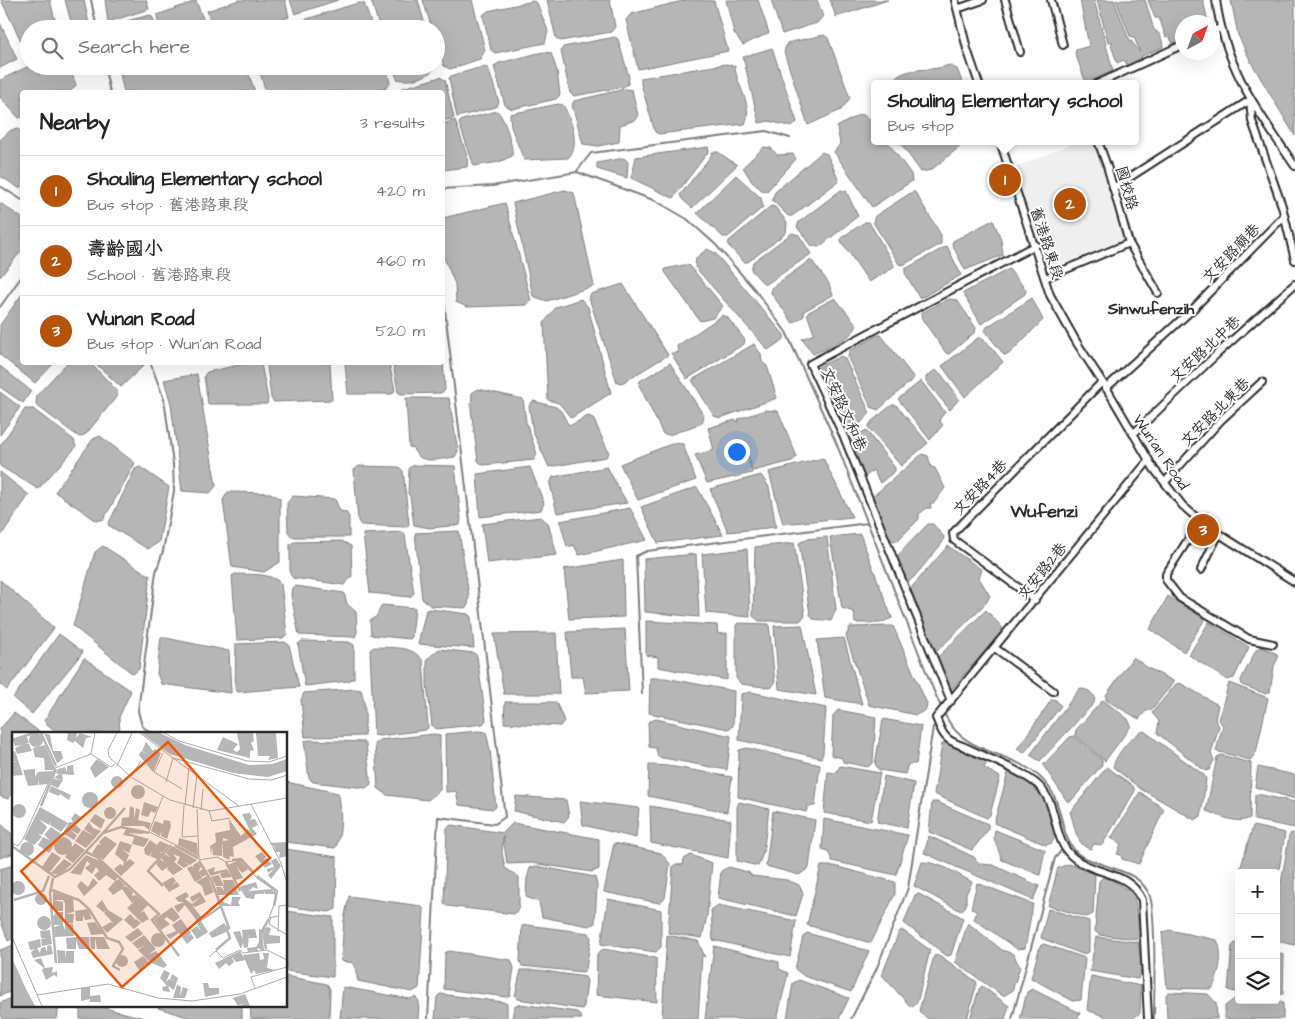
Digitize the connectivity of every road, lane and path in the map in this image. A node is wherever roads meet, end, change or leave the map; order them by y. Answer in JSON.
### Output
{"nodes":[{"id":1,"x":955,"y":0,"type":"edge"},
{"id":2,"x":983,"y":0,"type":"edge"},
{"id":3,"x":1005,"y":0,"type":"edge"},
{"id":4,"x":1051,"y":0,"type":"edge"},
{"id":5,"x":1216,"y":0,"type":"edge"},
{"id":6,"x":957,"y":9,"type":"junction"},
{"id":7,"x":1218,"y":15,"type":"edge"},
{"id":8,"x":1220,"y":28,"type":"edge"},
{"id":9,"x":1064,"y":46,"type":"dead end"},
{"id":10,"x":1175,"y":48,"type":"edge"},
{"id":11,"x":1020,"y":52,"type":"dead end"},
{"id":12,"x":978,"y":80,"type":"edge"},
{"id":13,"x":1106,"y":80,"type":"edge"},
{"id":14,"x":1250,"y":100,"type":"junction"},
{"id":15,"x":1001,"y":145,"type":"edge"},
{"id":16,"x":1099,"y":145,"type":"edge"},
{"id":17,"x":1295,"y":166,"type":"edge"},
{"id":18,"x":1113,"y":188,"type":"junction"},
{"id":19,"x":1284,"y":216,"type":"junction"},
{"id":20,"x":1129,"y":243,"type":"junction"},
{"id":21,"x":1036,"y":245,"type":"junction"},
{"id":22,"x":1295,"y":260,"type":"edge"},
{"id":23,"x":1045,"y":278,"type":"junction"},
{"id":24,"x":1295,"y":284,"type":"edge"},
{"id":25,"x":1158,"y":293,"type":"dead end"},
{"id":26,"x":1050,"y":295,"type":"joint"},
{"id":27,"x":1262,"y":382,"type":"dead end"},
{"id":28,"x":1104,"y":385,"type":"junction"},
{"id":29,"x":1133,"y":434,"type":"junction"},
{"id":30,"x":1149,"y":460,"type":"junction"},
{"id":31,"x":1165,"y":482,"type":"junction"},
{"id":32,"x":1200,"y":521,"type":"junction"},
{"id":33,"x":1218,"y":535,"type":"junction"},
{"id":34,"x":1201,"y":570,"type":"dead end"},
{"id":35,"x":1295,"y":582,"type":"edge"},
{"id":36,"x":1035,"y":600,"type":"junction"},
{"id":37,"x":1273,"y":644,"type":"dead end"},
{"id":38,"x":995,"y":648,"type":"junction"},
{"id":39,"x":1053,"y":691,"type":"dead end"},
{"id":40,"x":949,"y":703,"type":"junction"},
{"id":41,"x":1148,"y":1019,"type":"edge"}],
"edges":[{"from":1,"to":6,"type":"street"},
{"from":2,"to":6,"type":"street"},
{"from":3,"to":11,"type":"street"},
{"from":4,"to":9,"type":"street"},
{"from":5,"to":7,"type":"street"},
{"from":6,"to":12,"type":"street"},
{"from":8,"to":14,"type":"street"},
{"from":10,"to":13,"type":"street"},
{"from":14,"to":17,"type":"street"},
{"from":14,"to":18,"type":"street"},
{"from":14,"to":19,"type":"street"},
{"from":15,"to":21,"type":"street","name":"舊港路東段"},
{"from":16,"to":18,"type":"street","name":"國校路"},
{"from":18,"to":20,"type":"street","name":"國校路"},
{"from":19,"to":22,"type":"street"},
{"from":19,"to":28,"type":"street","name":"文安路廟巷"},
{"from":20,"to":23,"type":"street"},
{"from":20,"to":25,"type":"street","name":"國校路"},
{"from":21,"to":23,"type":"street","name":"舊港路東段"},
{"from":21,"to":40,"type":"street","name":"文安路文和巷"},
{"from":23,"to":26,"type":"street","name":"舊港路東段"},
{"from":24,"to":29,"type":"street","name":"文安路北中巷"},
{"from":26,"to":28,"type":"street","name":"Wun'an Road"},
{"from":27,"to":31,"type":"street","name":"文安路北東巷"},
{"from":28,"to":29,"type":"street","name":"Wun'an Road"},
{"from":28,"to":36,"type":"street","name":"文安路4巷"},
{"from":29,"to":30,"type":"street","name":"Wun'an Road"},
{"from":30,"to":31,"type":"street","name":"Wun'an Road"},
{"from":30,"to":36,"type":"street","name":"文安路2巷"},
{"from":31,"to":32,"type":"street","name":"Wun'an Road"},
{"from":32,"to":33,"type":"street","name":"Wun'an Road"},
{"from":32,"to":37,"type":"street"},
{"from":33,"to":34,"type":"street"},
{"from":33,"to":35,"type":"street","name":"Wun'an Road"},
{"from":36,"to":38,"type":"street","name":"文安路2巷"},
{"from":38,"to":39,"type":"street"},
{"from":38,"to":40,"type":"street","name":"文安路2巷"},
{"from":40,"to":41,"type":"street","name":"文安路2巷"}]}
